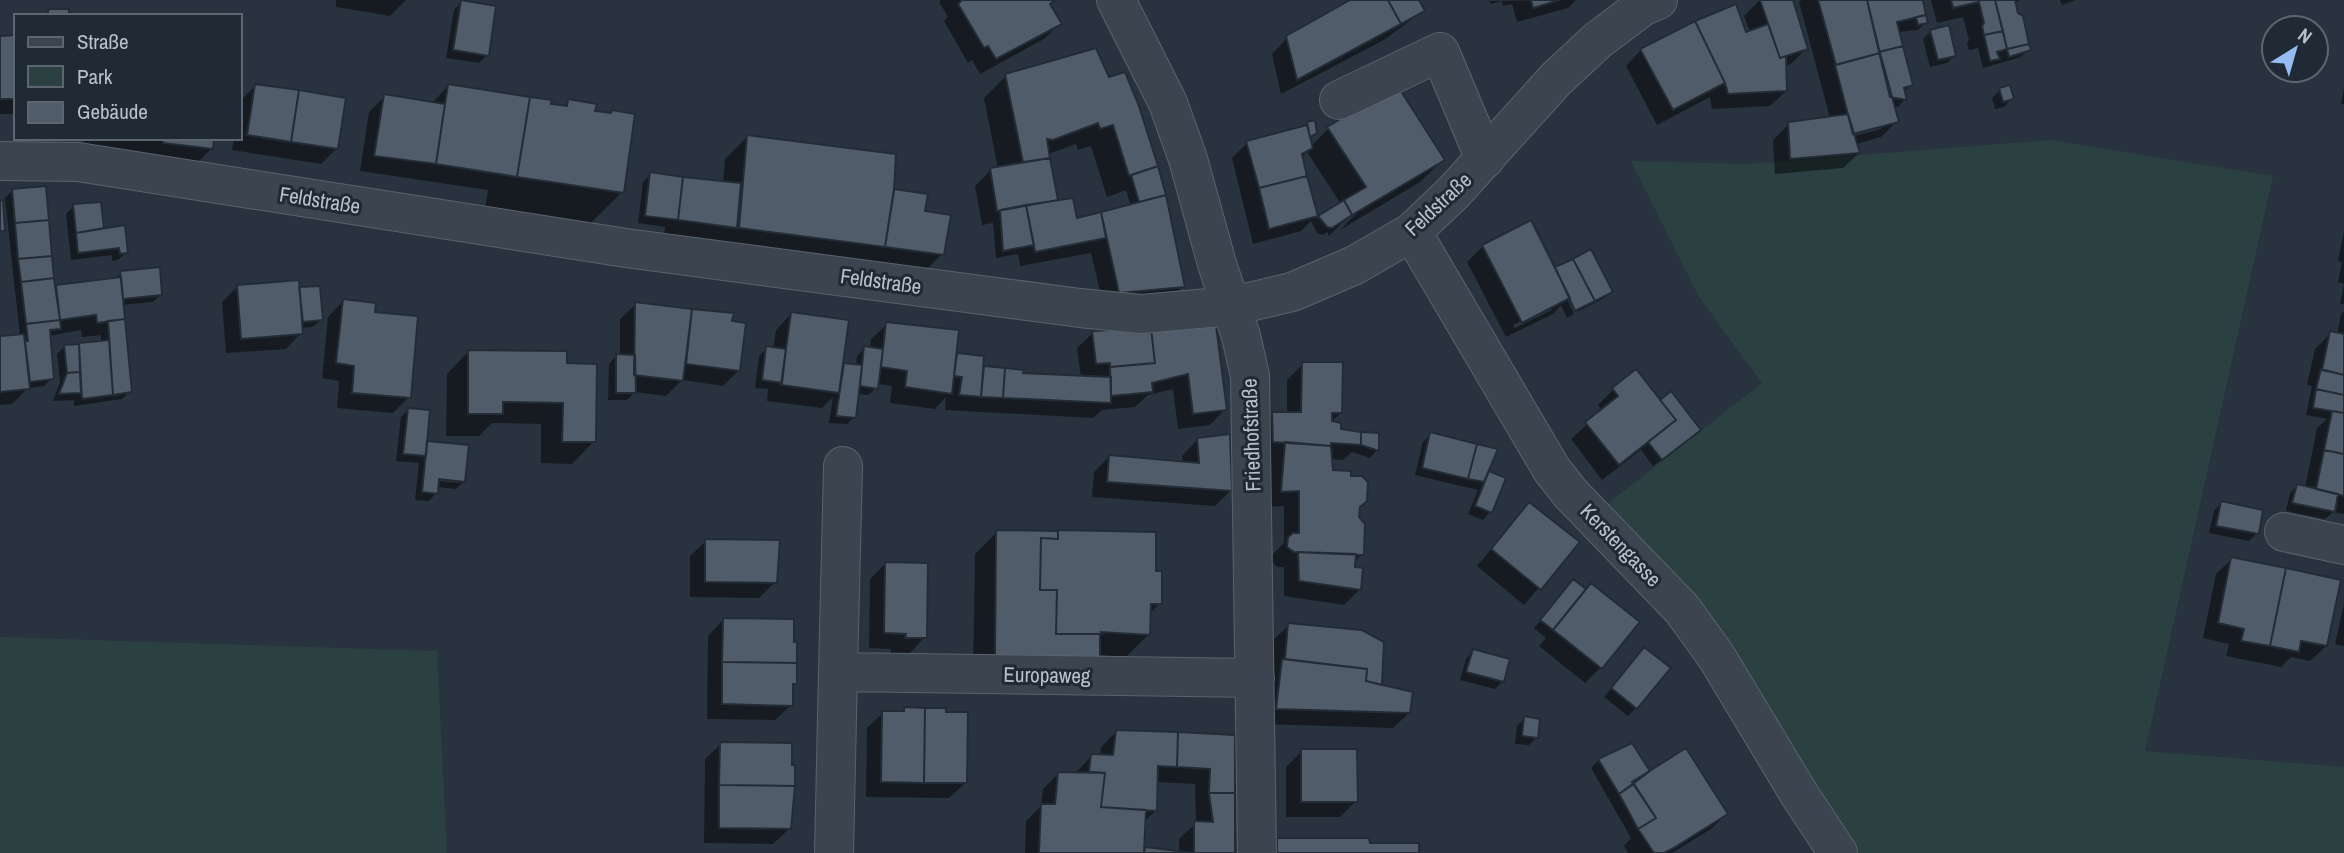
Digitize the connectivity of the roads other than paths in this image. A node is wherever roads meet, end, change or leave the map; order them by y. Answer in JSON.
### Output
{"nodes":[{"id":1,"x":1116,"y":0,"type":"edge"},
{"id":2,"x":1658,"y":0,"type":"edge"},
{"id":3,"x":1339,"y":100,"type":"dead end"},
{"id":4,"x":1485,"y":159,"type":"junction"},
{"id":5,"x":0,"y":161,"type":"edge"},
{"id":6,"x":1412,"y":232,"type":"junction"},
{"id":7,"x":1232,"y":306,"type":"junction"},
{"id":8,"x":843,"y":466,"type":"dead end"},
{"id":9,"x":2284,"y":533,"type":"dead end"},
{"id":10,"x":2344,"y":545,"type":"edge"},
{"id":11,"x":838,"y":672,"type":"junction"},
{"id":12,"x":1255,"y":678,"type":"junction"},
{"id":13,"x":834,"y":853,"type":"edge"},
{"id":14,"x":1257,"y":853,"type":"edge"},
{"id":15,"x":1838,"y":853,"type":"edge"}],
"edges":[{"from":1,"to":7,"type":"street","name":"Friedhofstraße"},
{"from":2,"to":4,"type":"street","name":"Feldstraße"},
{"from":3,"to":4,"type":"street"},
{"from":4,"to":6,"type":"street","name":"Feldstraße"},
{"from":5,"to":7,"type":"street","name":"Feldstraße"},
{"from":6,"to":7,"type":"street","name":"Feldstraße"},
{"from":6,"to":15,"type":"street","name":"Kerstengasse"},
{"from":7,"to":12,"type":"street","name":"Friedhofstraße"},
{"from":8,"to":11,"type":"street"},
{"from":9,"to":10,"type":"street"},
{"from":11,"to":12,"type":"street","name":"Europaweg"},
{"from":11,"to":13,"type":"street"},
{"from":12,"to":14,"type":"street","name":"Friedhofstraße"}]}
